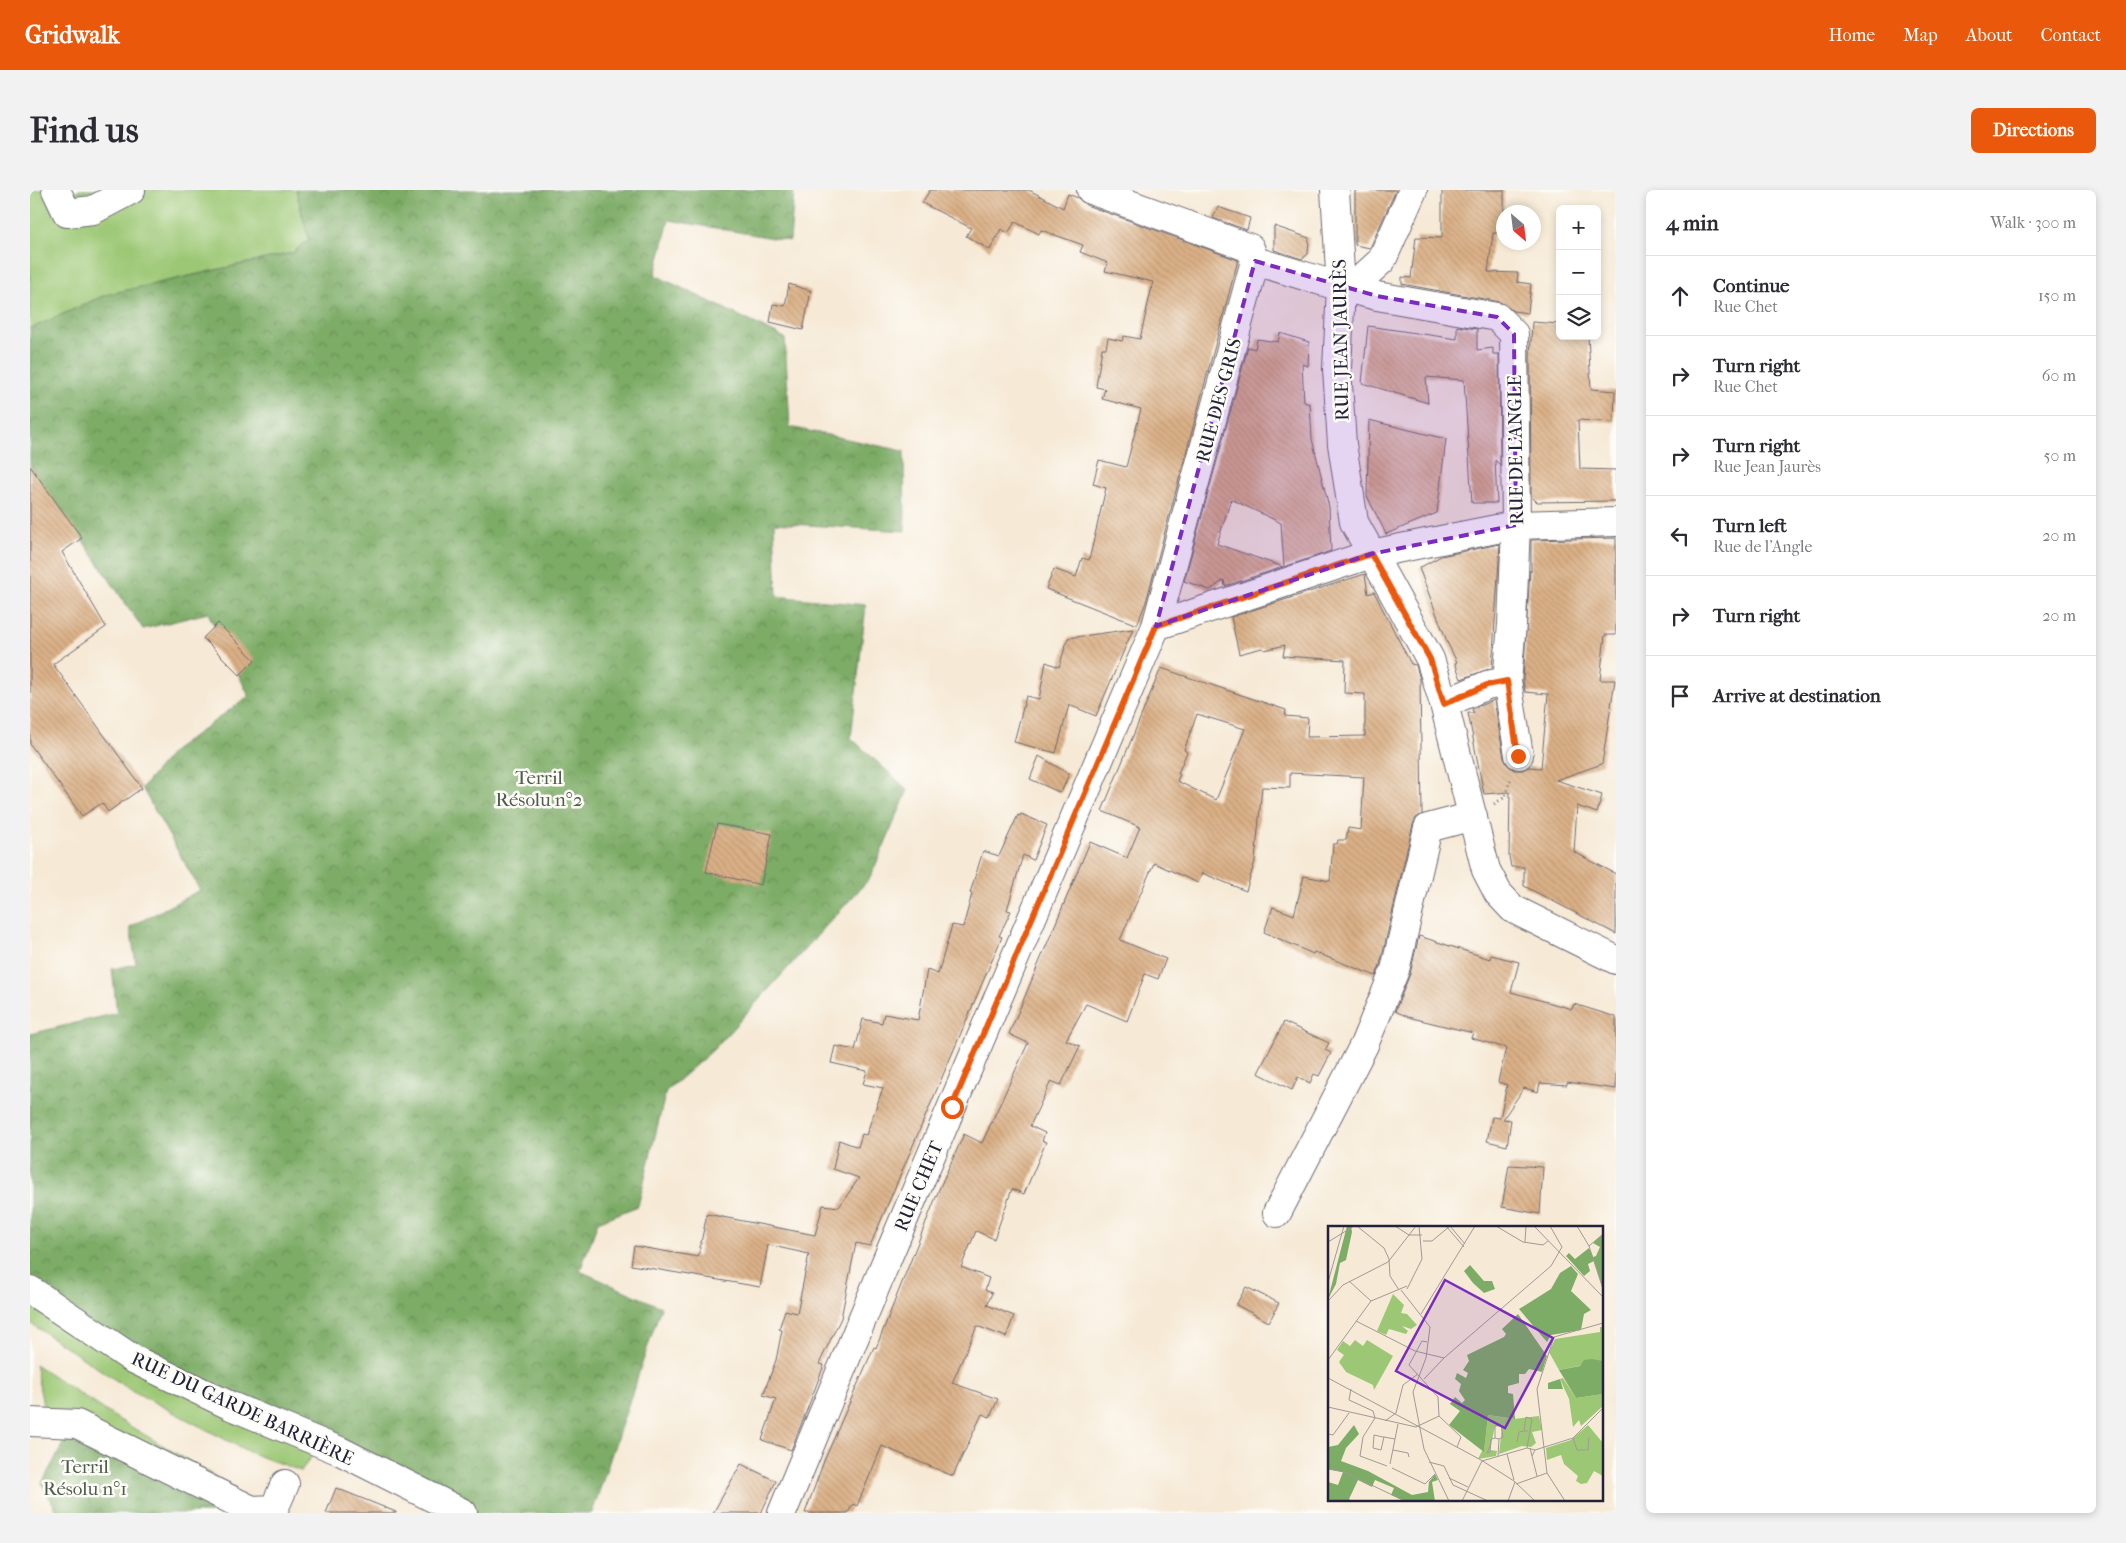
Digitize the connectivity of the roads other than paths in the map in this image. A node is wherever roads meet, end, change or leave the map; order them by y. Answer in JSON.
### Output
{"nodes":[{"id":1,"x":56,"y":190,"type":"edge"},
{"id":2,"x":131,"y":190,"type":"edge"},
{"id":3,"x":1091,"y":190,"type":"edge"},
{"id":4,"x":1335,"y":190,"type":"edge"},
{"id":5,"x":1413,"y":190,"type":"edge"},
{"id":6,"x":1255,"y":261,"type":"junction"},
{"id":7,"x":1341,"y":288,"type":"junction"},
{"id":8,"x":1616,"y":522,"type":"edge"},
{"id":9,"x":1516,"y":525,"type":"junction"},
{"id":10,"x":1371,"y":554,"type":"junction"},
{"id":11,"x":1156,"y":626,"type":"junction"},
{"id":12,"x":1507,"y":681,"type":"junction"},
{"id":13,"x":1444,"y":704,"type":"junction"},
{"id":14,"x":1518,"y":756,"type":"road end"},
{"id":15,"x":1473,"y":816,"type":"junction"},
{"id":16,"x":1616,"y":960,"type":"edge"},
{"id":17,"x":1277,"y":1213,"type":"dead end"},
{"id":18,"x":30,"y":1290,"type":"edge"},
{"id":19,"x":30,"y":1422,"type":"edge"},
{"id":20,"x":285,"y":1484,"type":"dead end"},
{"id":21,"x":463,"y":1513,"type":"edge"},
{"id":22,"x":782,"y":1513,"type":"edge"}],
"edges":[{"from":1,"to":2,"type":"street"},
{"from":3,"to":6,"type":"street"},
{"from":4,"to":7,"type":"street","name":"RUE JEAN JAURÈS"},
{"from":5,"to":7,"type":"street"},
{"from":6,"to":7,"type":"street"},
{"from":6,"to":11,"type":"street","name":"RUE DES GRIS"},
{"from":7,"to":9,"type":"street","name":"RUE DE L'ANGLE"},
{"from":7,"to":10,"type":"street","name":"RUE JEAN JAURÈS"},
{"from":8,"to":9,"type":"street"},
{"from":9,"to":10,"type":"street"},
{"from":9,"to":12,"type":"street","name":"RUE DE L'ANGLE"},
{"from":10,"to":11,"type":"street"},
{"from":10,"to":13,"type":"street","name":"RUE JEAN JAURÈS"},
{"from":11,"to":22,"type":"street","name":"RUE CHET"},
{"from":12,"to":13,"type":"street"},
{"from":12,"to":14,"type":"street","name":"RUE DE L'ANGLE"},
{"from":13,"to":15,"type":"street","name":"RUE JEAN JAURÈS"},
{"from":15,"to":16,"type":"street","name":"RUE JEAN JAURÈS"},
{"from":15,"to":17,"type":"street"},
{"from":18,"to":21,"type":"street","name":"RUE DU GARDE BARRIÈRE"},
{"from":19,"to":20,"type":"street"}]}
